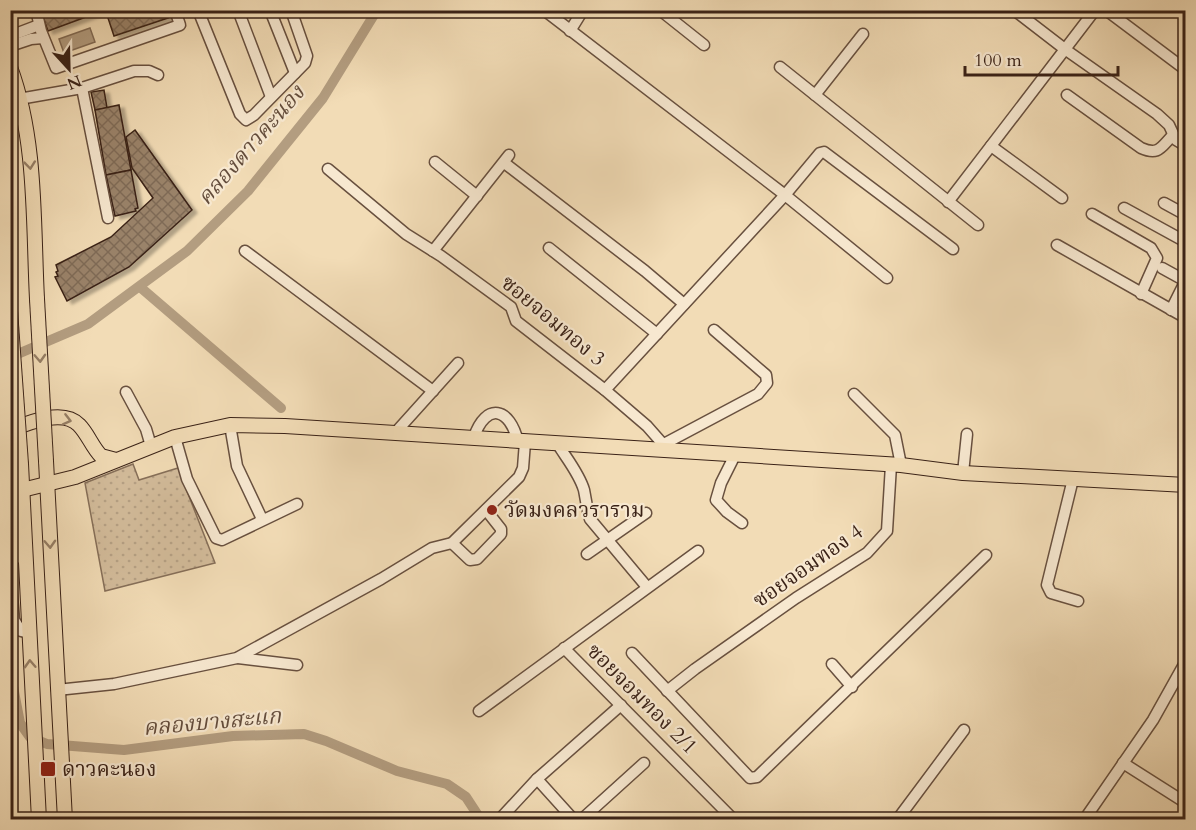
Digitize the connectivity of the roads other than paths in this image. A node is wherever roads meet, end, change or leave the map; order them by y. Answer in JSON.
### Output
{"nodes":[{"id":1,"x":36,"y":10,"type":"edge"},
{"id":2,"x":175,"y":10,"type":"edge"},
{"id":3,"x":198,"y":10,"type":"edge"},
{"id":4,"x":238,"y":10,"type":"edge"},
{"id":5,"x":270,"y":10,"type":"edge"},
{"id":6,"x":291,"y":10,"type":"edge"},
{"id":7,"x":544,"y":10,"type":"edge"},
{"id":8,"x":583,"y":10,"type":"edge"},
{"id":9,"x":660,"y":10,"type":"edge"},
{"id":10,"x":1014,"y":10,"type":"edge"},
{"id":11,"x":1095,"y":10,"type":"edge"},
{"id":12,"x":1106,"y":10,"type":"edge"},
{"id":13,"x":39,"y":25,"type":"junction"},
{"id":14,"x":570,"y":30,"type":"junction"},
{"id":15,"x":863,"y":34,"type":"dead end"},
{"id":16,"x":10,"y":36,"type":"edge"},
{"id":17,"x":44,"y":38,"type":"junction"},
{"id":18,"x":704,"y":45,"type":"dead end"},
{"id":19,"x":10,"y":46,"type":"edge"},
{"id":20,"x":1066,"y":50,"type":"junction"},
{"id":21,"x":10,"y":67,"type":"edge"},
{"id":22,"x":780,"y":67,"type":"dead end"},
{"id":23,"x":1185,"y":70,"type":"edge"},
{"id":24,"x":295,"y":73,"type":"junction"},
{"id":25,"x":158,"y":75,"type":"dead end"},
{"id":26,"x":82,"y":88,"type":"junction"},
{"id":27,"x":815,"y":95,"type":"junction"},
{"id":28,"x":1068,"y":95,"type":"dead end"},
{"id":29,"x":271,"y":98,"type":"junction"},
{"id":30,"x":19,"y":99,"type":"junction"},
{"id":31,"x":1173,"y":135,"type":"junction"},
{"id":32,"x":991,"y":146,"type":"junction"},
{"id":33,"x":1185,"y":146,"type":"edge"},
{"id":34,"x":435,"y":162,"type":"dead end"},
{"id":35,"x":328,"y":169,"type":"dead end"},
{"id":36,"x":785,"y":195,"type":"junction"},
{"id":37,"x":477,"y":196,"type":"junction"},
{"id":38,"x":1062,"y":198,"type":"dead end"},
{"id":39,"x":948,"y":202,"type":"junction"},
{"id":40,"x":1164,"y":203,"type":"dead end"},
{"id":41,"x":1124,"y":208,"type":"dead end"},
{"id":42,"x":1092,"y":214,"type":"dead end"},
{"id":43,"x":1185,"y":215,"type":"edge"},
{"id":44,"x":108,"y":218,"type":"dead end"},
{"id":45,"x":978,"y":225,"type":"dead end"},
{"id":46,"x":1185,"y":242,"type":"edge"},
{"id":47,"x":1057,"y":246,"type":"dead end"},
{"id":48,"x":549,"y":248,"type":"dead end"},
{"id":49,"x":952,"y":249,"type":"dead end"},
{"id":50,"x":245,"y":251,"type":"dead end"},
{"id":51,"x":433,"y":251,"type":"junction"},
{"id":52,"x":1162,"y":268,"type":"dead end"},
{"id":53,"x":887,"y":278,"type":"dead end"},
{"id":54,"x":1141,"y":294,"type":"junction"},
{"id":55,"x":684,"y":304,"type":"junction"},
{"id":56,"x":10,"y":310,"type":"edge"},
{"id":57,"x":1171,"y":310,"type":"junction"},
{"id":58,"x":1185,"y":318,"type":"edge"},
{"id":59,"x":714,"y":330,"type":"dead end"},
{"id":60,"x":657,"y":334,"type":"junction"},
{"id":61,"x":458,"y":363,"type":"dead end"},
{"id":62,"x":605,"y":390,"type":"junction"},
{"id":63,"x":433,"y":391,"type":"junction"},
{"id":64,"x":126,"y":392,"type":"dead end"},
{"id":65,"x":854,"y":394,"type":"dead end"},
{"id":66,"x":230,"y":425,"type":"junction"},
{"id":67,"x":10,"y":430,"type":"edge"},
{"id":68,"x":395,"y":433,"type":"junction"},
{"id":69,"x":967,"y":434,"type":"dead end"},
{"id":70,"x":175,"y":437,"type":"junction"},
{"id":71,"x":474,"y":437,"type":"junction"},
{"id":72,"x":522,"y":442,"type":"junction"},
{"id":73,"x":556,"y":443,"type":"junction"},
{"id":74,"x":151,"y":446,"type":"junction"},
{"id":75,"x":667,"y":448,"type":"junction"},
{"id":76,"x":735,"y":455,"type":"junction"},
{"id":77,"x":116,"y":460,"type":"junction"},
{"id":78,"x":896,"y":465,"type":"junction"},
{"id":79,"x":963,"y":473,"type":"junction"},
{"id":80,"x":1073,"y":479,"type":"junction"},
{"id":81,"x":1185,"y":485,"type":"edge"},
{"id":82,"x":47,"y":486,"type":"junction"},
{"id":83,"x":22,"y":490,"type":"junction"},
{"id":84,"x":297,"y":504,"type":"dead end"},
{"id":85,"x":486,"y":510,"type":"junction"},
{"id":86,"x":646,"y":513,"type":"dead end"},
{"id":87,"x":262,"y":519,"type":"junction"},
{"id":88,"x":742,"y":523,"type":"dead end"},
{"id":89,"x":10,"y":531,"type":"edge"},
{"id":90,"x":608,"y":538,"type":"junction"},
{"id":91,"x":452,"y":543,"type":"junction"},
{"id":92,"x":698,"y":550,"type":"dead end"},
{"id":93,"x":587,"y":554,"type":"dead end"},
{"id":94,"x":986,"y":555,"type":"dead end"},
{"id":95,"x":26,"y":566,"type":"junction"},
{"id":96,"x":10,"y":572,"type":"edge"},
{"id":97,"x":647,"y":587,"type":"junction"},
{"id":98,"x":1078,"y":602,"type":"dead end"},
{"id":99,"x":29,"y":633,"type":"junction"},
{"id":100,"x":564,"y":648,"type":"junction"},
{"id":101,"x":632,"y":653,"type":"dead end"},
{"id":102,"x":237,"y":658,"type":"junction"},
{"id":103,"x":1185,"y":661,"type":"edge"},
{"id":104,"x":832,"y":664,"type":"dead end"},
{"id":105,"x":297,"y":665,"type":"dead end"},
{"id":106,"x":852,"y":687,"type":"junction"},
{"id":107,"x":57,"y":690,"type":"junction"},
{"id":108,"x":668,"y":691,"type":"junction"},
{"id":109,"x":621,"y":705,"type":"junction"},
{"id":110,"x":479,"y":711,"type":"dead end"},
{"id":111,"x":964,"y":730,"type":"dead end"},
{"id":112,"x":644,"y":763,"type":"dead end"},
{"id":113,"x":1123,"y":763,"type":"junction"},
{"id":114,"x":537,"y":779,"type":"junction"},
{"id":115,"x":1185,"y":803,"type":"edge"},
{"id":116,"x":39,"y":819,"type":"edge"},
{"id":117,"x":65,"y":819,"type":"edge"},
{"id":118,"x":499,"y":819,"type":"edge"},
{"id":119,"x":574,"y":819,"type":"edge"},
{"id":120,"x":581,"y":819,"type":"edge"},
{"id":121,"x":734,"y":819,"type":"edge"},
{"id":122,"x":897,"y":819,"type":"edge"},
{"id":123,"x":1084,"y":819,"type":"edge"}],
"edges":[{"from":1,"to":13,"type":"street"},
{"from":2,"to":17,"type":"street"},
{"from":3,"to":29,"type":"street"},
{"from":4,"to":29,"type":"street"},
{"from":5,"to":24,"type":"street"},
{"from":6,"to":24,"type":"street"},
{"from":7,"to":14,"type":"street"},
{"from":8,"to":14,"type":"street"},
{"from":9,"to":18,"type":"street"},
{"from":10,"to":20,"type":"street"},
{"from":11,"to":20,"type":"street"},
{"from":12,"to":23,"type":"street"},
{"from":13,"to":16,"type":"street"},
{"from":13,"to":17,"type":"street"},
{"from":14,"to":36,"type":"street"},
{"from":15,"to":27,"type":"street"},
{"from":17,"to":19,"type":"street"},
{"from":20,"to":31,"type":"street"},
{"from":20,"to":32,"type":"street"},
{"from":21,"to":30,"type":"main road"},
{"from":22,"to":27,"type":"street"},
{"from":24,"to":29,"type":"street"},
{"from":25,"to":26,"type":"street"},
{"from":26,"to":30,"type":"street"},
{"from":26,"to":44,"type":"street"},
{"from":27,"to":39,"type":"street"},
{"from":28,"to":31,"type":"street"},
{"from":30,"to":82,"type":"main road","one_way":true,"bridge":true},
{"from":31,"to":33,"type":"street"},
{"from":32,"to":38,"type":"street"},
{"from":32,"to":39,"type":"street"},
{"from":34,"to":37,"type":"street"},
{"from":35,"to":51,"type":"street","name":"ซอยจอมทอง 3"},
{"from":36,"to":49,"type":"street"},
{"from":36,"to":53,"type":"street"},
{"from":36,"to":55,"type":"street"},
{"from":37,"to":51,"type":"street"},
{"from":37,"to":55,"type":"street"},
{"from":39,"to":45,"type":"street"},
{"from":40,"to":43,"type":"street"},
{"from":41,"to":46,"type":"street"},
{"from":42,"to":54,"type":"street"},
{"from":47,"to":54,"type":"street"},
{"from":48,"to":60,"type":"street"},
{"from":50,"to":63,"type":"street"},
{"from":51,"to":62,"type":"street","name":"ซอยจอมทอง 3"},
{"from":52,"to":57,"type":"street"},
{"from":54,"to":57,"type":"street"},
{"from":55,"to":60,"type":"street"},
{"from":56,"to":83,"type":"main road","bridge":true},
{"from":57,"to":58,"type":"street"},
{"from":59,"to":75,"type":"street"},
{"from":60,"to":62,"type":"street"},
{"from":61,"to":63,"type":"street"},
{"from":62,"to":75,"type":"street","name":"ซอยจอมทอง 3"},
{"from":63,"to":68,"type":"street"},
{"from":64,"to":74,"type":"street"},
{"from":65,"to":78,"type":"street","name":"ซอยจอมทอง 4"},
{"from":66,"to":68,"type":"main road"},
{"from":66,"to":70,"type":"main road"},
{"from":66,"to":87,"type":"street"},
{"from":67,"to":77,"type":"main road","one_way":true},
{"from":68,"to":71,"type":"main road"},
{"from":69,"to":79,"type":"street"},
{"from":70,"to":74,"type":"main road"},
{"from":70,"to":87,"type":"street"},
{"from":71,"to":72,"type":"main road"},
{"from":71,"to":72,"type":"street"},
{"from":72,"to":73,"type":"main road"},
{"from":72,"to":85,"type":"street"},
{"from":73,"to":75,"type":"main road"},
{"from":73,"to":90,"type":"street"},
{"from":74,"to":77,"type":"main road"},
{"from":75,"to":76,"type":"main road"},
{"from":76,"to":78,"type":"main road"},
{"from":76,"to":88,"type":"street"},
{"from":77,"to":82,"type":"main road"},
{"from":78,"to":79,"type":"main road"},
{"from":78,"to":108,"type":"street","name":"ซอยจอมทอง 4"},
{"from":79,"to":80,"type":"main road"},
{"from":80,"to":81,"type":"main road"},
{"from":80,"to":98,"type":"street"},
{"from":82,"to":83,"type":"main road"},
{"from":82,"to":107,"type":"main road","one_way":true},
{"from":83,"to":95,"type":"main road"},
{"from":84,"to":87,"type":"street"},
{"from":85,"to":91,"type":"street"},
{"from":85,"to":91,"type":"street"},
{"from":86,"to":90,"type":"street"},
{"from":89,"to":95,"type":"main road"},
{"from":90,"to":93,"type":"street"},
{"from":90,"to":97,"type":"street"},
{"from":91,"to":102,"type":"street"},
{"from":92,"to":97,"type":"street","name":"ซอยจอมทอง 2/1"},
{"from":94,"to":106,"type":"street"},
{"from":95,"to":99,"type":"main road"},
{"from":96,"to":99,"type":"street"},
{"from":97,"to":100,"type":"street","name":"ซอยจอมทอง 2/1"},
{"from":116,"to":99,"type":"main road","one_way":true},
{"from":100,"to":109,"type":"street","name":"ซอยจอมทอง 2/1"},
{"from":100,"to":110,"type":"street"},
{"from":101,"to":108,"type":"street"},
{"from":102,"to":105,"type":"street"},
{"from":102,"to":107,"type":"street"},
{"from":103,"to":113,"type":"street"},
{"from":104,"to":106,"type":"street"},
{"from":106,"to":108,"type":"street"},
{"from":107,"to":117,"type":"main road"},
{"from":109,"to":114,"type":"street"},
{"from":109,"to":121,"type":"street","name":"ซอยจอมทอง 2/1"},
{"from":111,"to":122,"type":"street"},
{"from":112,"to":120,"type":"street"},
{"from":113,"to":115,"type":"street"},
{"from":113,"to":123,"type":"street"},
{"from":114,"to":118,"type":"street"},
{"from":114,"to":119,"type":"street"}]}
